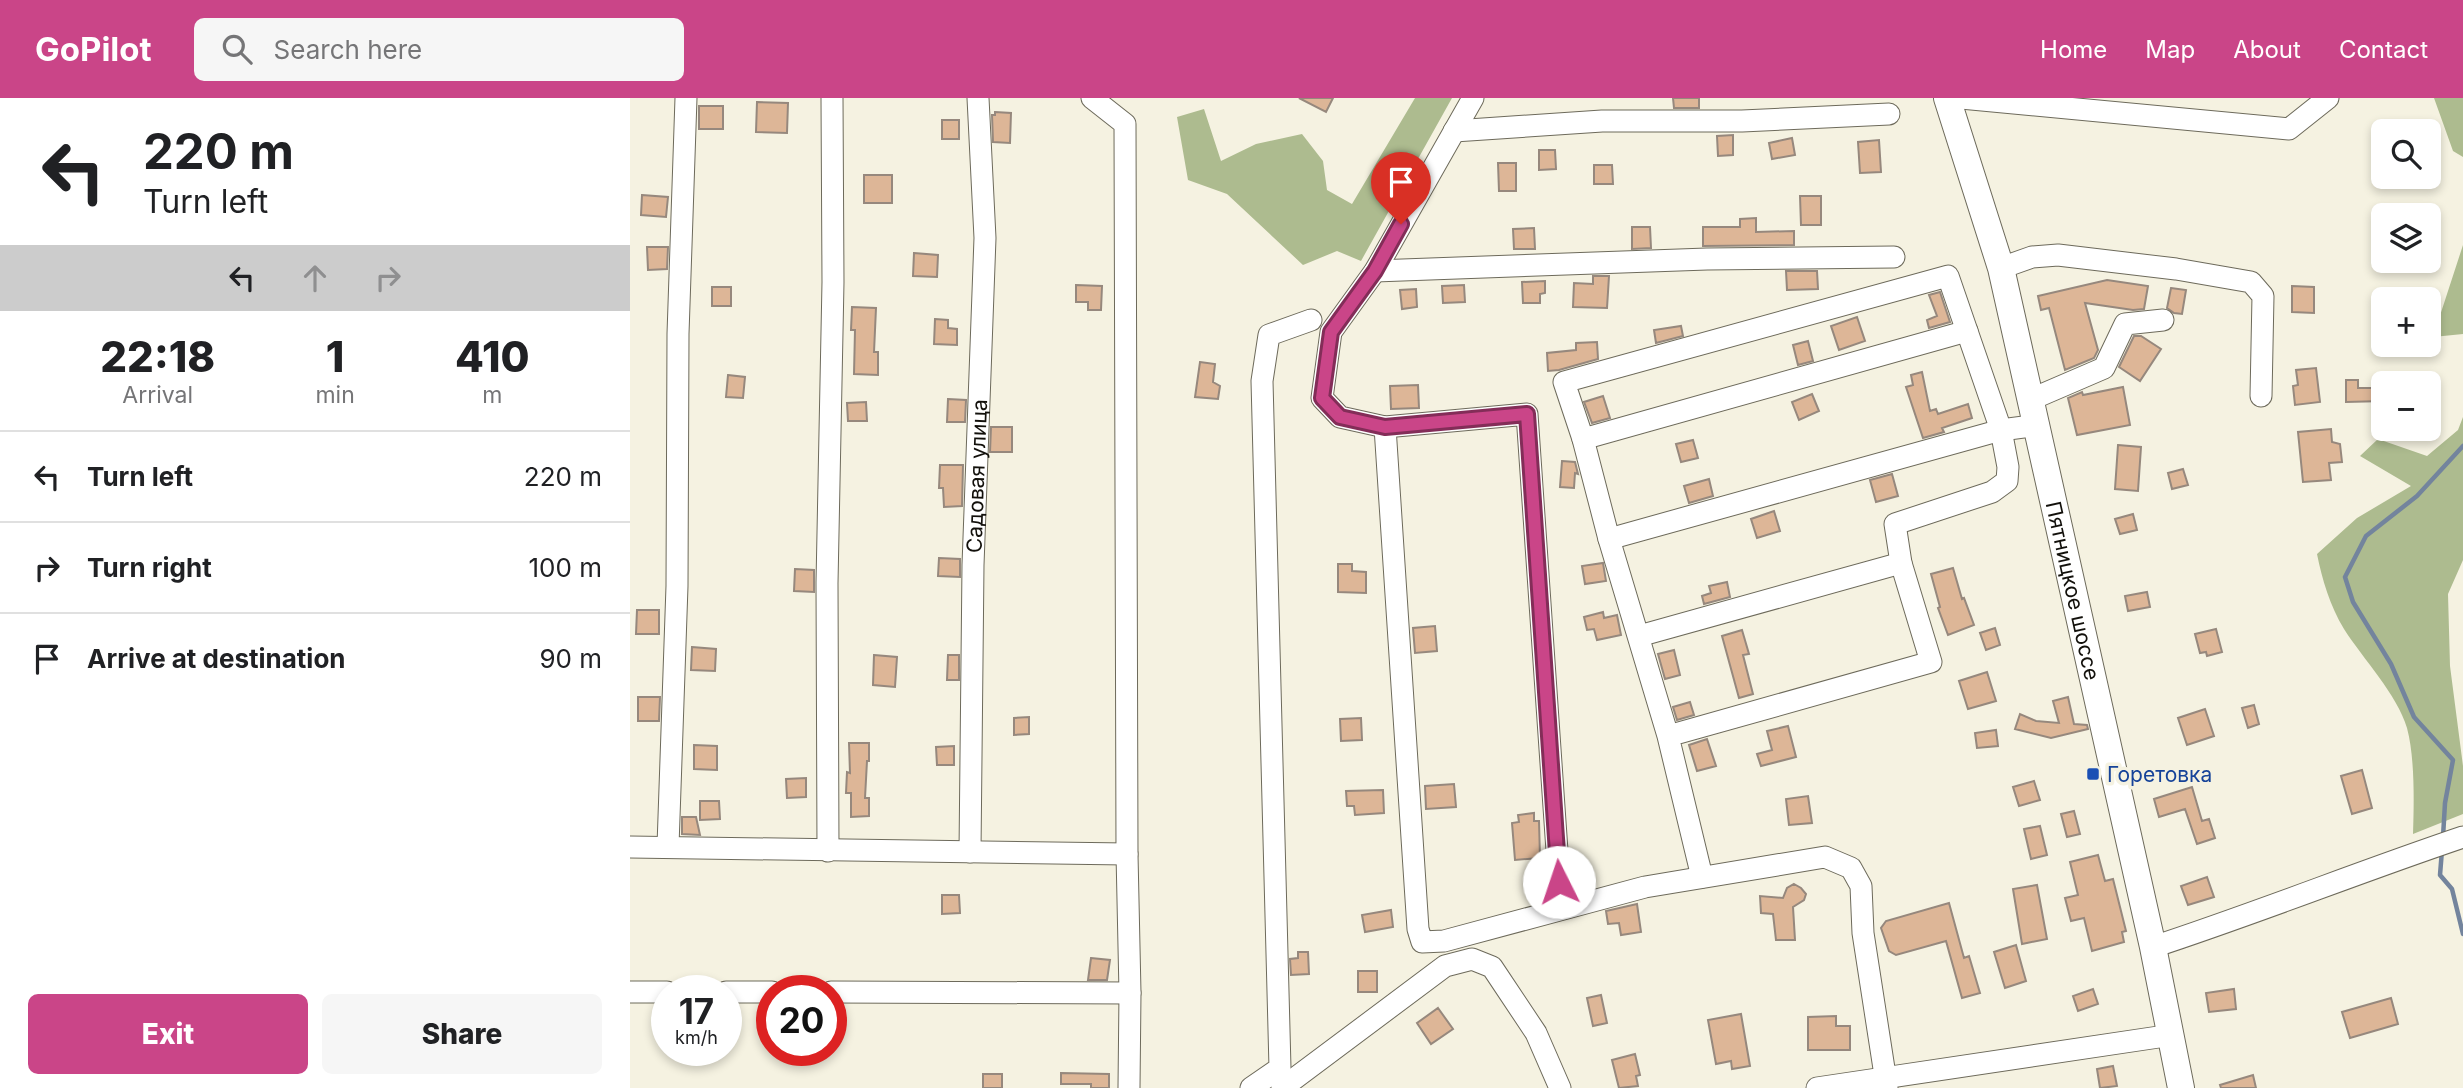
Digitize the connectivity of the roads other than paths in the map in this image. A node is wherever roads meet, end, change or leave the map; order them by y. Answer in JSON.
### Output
{"nodes":[{"id":1,"x":686,"y":98,"type":"edge"},
{"id":2,"x":832,"y":98,"type":"edge"},
{"id":3,"x":978,"y":98,"type":"edge"},
{"id":4,"x":1092,"y":98,"type":"edge"},
{"id":5,"x":1473,"y":98,"type":"edge"},
{"id":6,"x":1947,"y":98,"type":"edge"},
{"id":7,"x":1961,"y":98,"type":"edge"},
{"id":8,"x":2328,"y":98,"type":"edge"},
{"id":9,"x":1889,"y":114,"type":"dead end"},
{"id":10,"x":1454,"y":131,"type":"junction"},
{"id":11,"x":1894,"y":257,"type":"dead end"},
{"id":12,"x":2001,"y":268,"type":"junction"},
{"id":13,"x":1375,"y":271,"type":"junction"},
{"id":14,"x":1311,"y":320,"type":"dead end"},
{"id":15,"x":2163,"y":320,"type":"dead end"},
{"id":16,"x":1967,"y":331,"type":"junction"},
{"id":17,"x":2261,"y":396,"type":"dead end"},
{"id":18,"x":2032,"y":399,"type":"junction"},
{"id":19,"x":2038,"y":425,"type":"junction"},
{"id":20,"x":1385,"y":427,"type":"junction"},
{"id":21,"x":2001,"y":430,"type":"junction"},
{"id":22,"x":1583,"y":439,"type":"junction"},
{"id":23,"x":1609,"y":539,"type":"junction"},
{"id":24,"x":1901,"y":564,"type":"junction"},
{"id":25,"x":1639,"y":636,"type":"junction"},
{"id":26,"x":1668,"y":736,"type":"junction"},
{"id":27,"x":2463,"y":837,"type":"edge"},
{"id":28,"x":668,"y":846,"type":"junction"},
{"id":29,"x":630,"y":847,"type":"edge"},
{"id":30,"x":828,"y":851,"type":"junction"},
{"id":31,"x":970,"y":852,"type":"junction"},
{"id":32,"x":1127,"y":854,"type":"junction"},
{"id":33,"x":1702,"y":877,"type":"junction"},
{"id":34,"x":1561,"y":909,"type":"junction"},
{"id":35,"x":2153,"y":947,"type":"junction"},
{"id":36,"x":630,"y":992,"type":"edge"},
{"id":37,"x":651,"y":992,"type":"edge"},
{"id":38,"x":847,"y":992,"type":"edge"},
{"id":39,"x":1130,"y":993,"type":"junction"},
{"id":40,"x":2172,"y":1035,"type":"junction"},
{"id":41,"x":1281,"y":1078,"type":"edge"},
{"id":42,"x":1887,"y":1083,"type":"edge"},
{"id":43,"x":1129,"y":1088,"type":"edge"},
{"id":44,"x":1251,"y":1088,"type":"edge"},
{"id":45,"x":1560,"y":1088,"type":"edge"},
{"id":46,"x":1816,"y":1088,"type":"edge"},
{"id":47,"x":2181,"y":1088,"type":"edge"}],
"edges":[{"from":1,"to":28,"type":"street"},
{"from":2,"to":30,"type":"street"},
{"from":3,"to":31,"type":"street","name":"Садовая улица"},
{"from":4,"to":32,"type":"street"},
{"from":5,"to":10,"type":"street"},
{"from":6,"to":12,"type":"main road","name":"Пятницкое шоссе"},
{"from":7,"to":8,"type":"street"},
{"from":9,"to":10,"type":"street"},
{"from":10,"to":13,"type":"street"},
{"from":11,"to":13,"type":"street"},
{"from":12,"to":17,"type":"street"},
{"from":12,"to":18,"type":"main road","name":"Пятницкое шоссе"},
{"from":13,"to":20,"type":"street"},
{"from":14,"to":41,"type":"street"},
{"from":15,"to":18,"type":"street"},
{"from":16,"to":21,"type":"street"},
{"from":16,"to":22,"type":"street"},
{"from":16,"to":22,"type":"street"},
{"from":18,"to":19,"type":"main road","name":"Пятницкое шоссе"},
{"from":19,"to":21,"type":"street"},
{"from":19,"to":35,"type":"main road","name":"Пятницкое шоссе"},
{"from":20,"to":34,"type":"street"},
{"from":20,"to":34,"type":"street"},
{"from":21,"to":23,"type":"street"},
{"from":21,"to":24,"type":"street"},
{"from":22,"to":23,"type":"street"},
{"from":23,"to":25,"type":"street"},
{"from":24,"to":25,"type":"street"},
{"from":24,"to":26,"type":"street"},
{"from":25,"to":26,"type":"street"},
{"from":26,"to":33,"type":"street"},
{"from":27,"to":35,"type":"street"},
{"from":28,"to":29,"type":"street"},
{"from":28,"to":30,"type":"street"},
{"from":30,"to":31,"type":"street"},
{"from":31,"to":32,"type":"street"},
{"from":32,"to":39,"type":"street"},
{"from":33,"to":34,"type":"street"},
{"from":33,"to":42,"type":"street"},
{"from":35,"to":40,"type":"main road","name":"Пятницкое шоссе"},
{"from":36,"to":37,"type":"street"},
{"from":38,"to":39,"type":"street"},
{"from":39,"to":43,"type":"street"},
{"from":40,"to":42,"type":"street"},
{"from":40,"to":47,"type":"main road","name":"Пятницкое шоссе"},
{"from":41,"to":44,"type":"street"},
{"from":41,"to":45,"type":"street"},
{"from":42,"to":46,"type":"street"}]}
